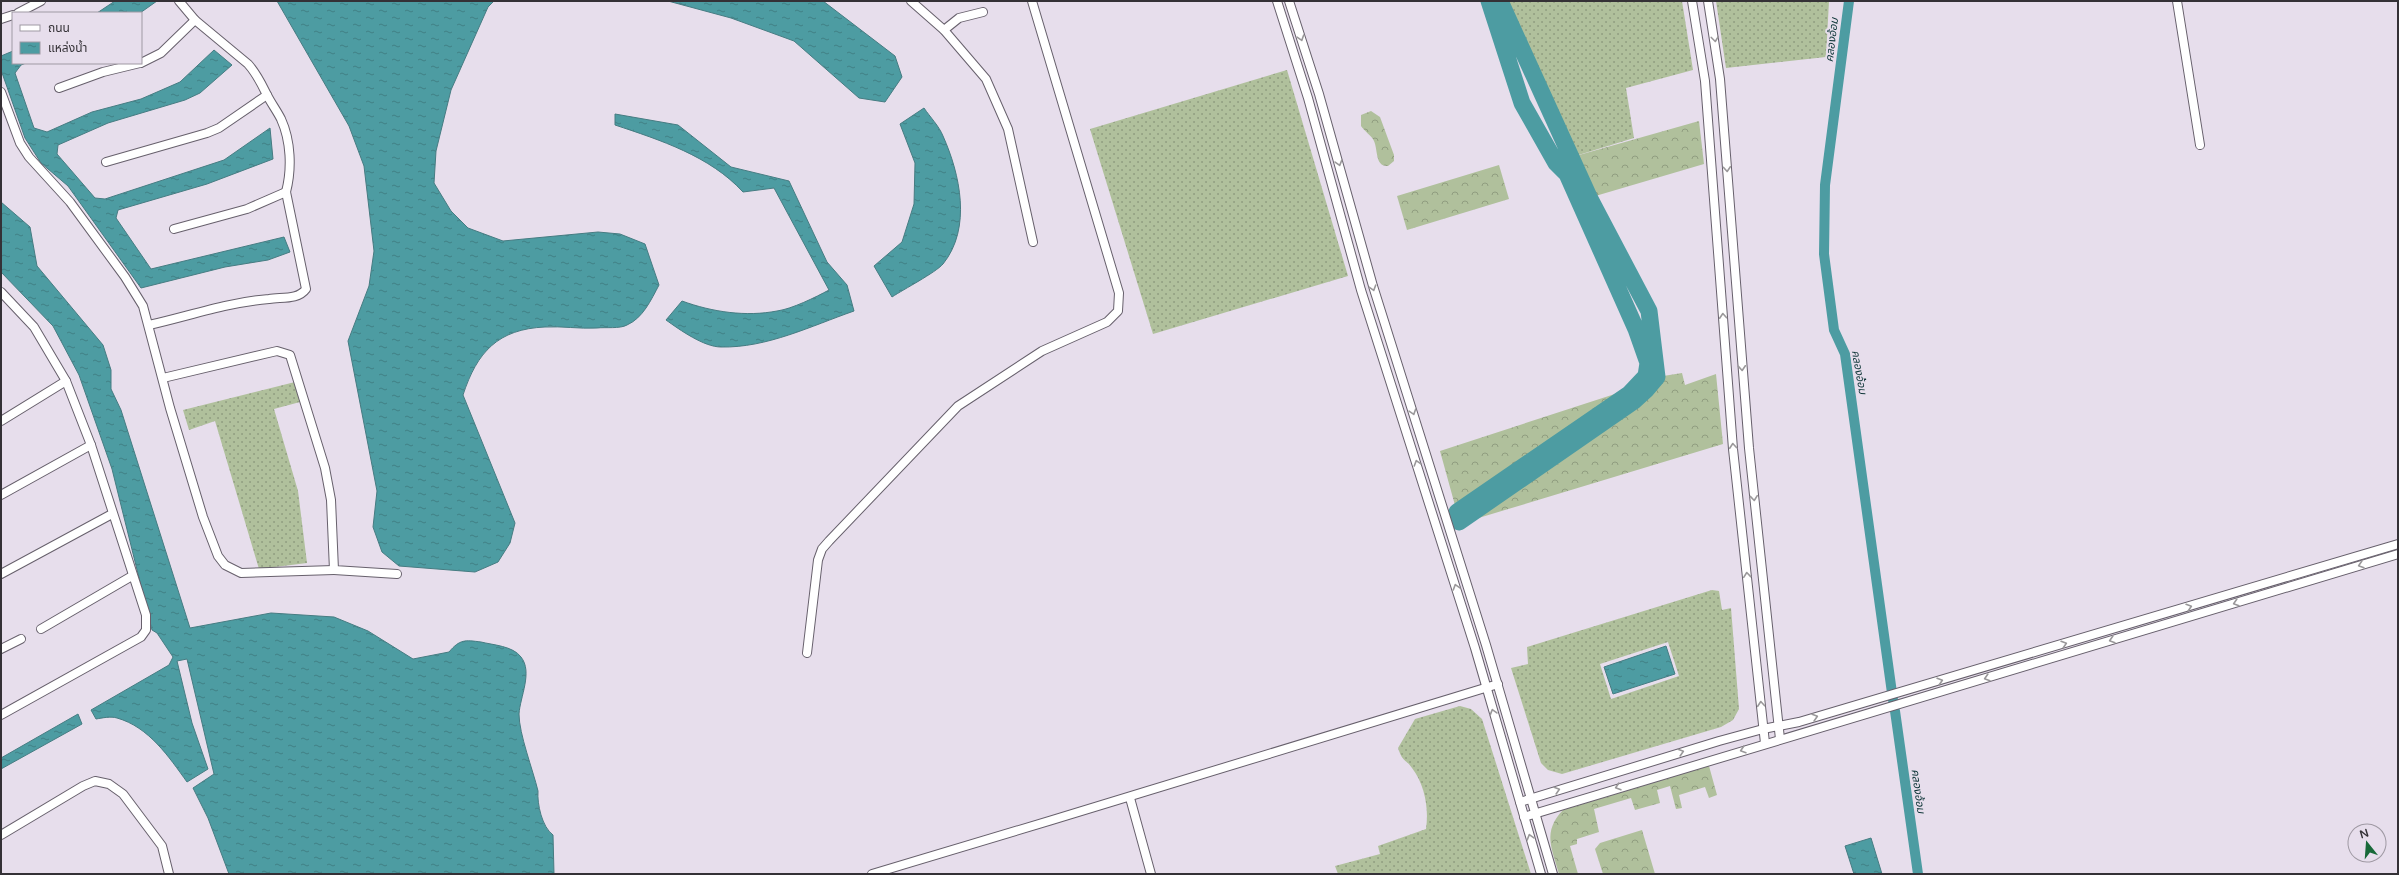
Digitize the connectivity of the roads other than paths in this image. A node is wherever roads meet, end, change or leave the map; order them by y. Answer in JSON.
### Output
{"nodes":[{"id":1,"x":41,"y":1,"type":"edge"},
{"id":2,"x":179,"y":1,"type":"edge"},
{"id":3,"x":911,"y":1,"type":"edge"},
{"id":4,"x":1032,"y":1,"type":"edge"},
{"id":5,"x":1277,"y":1,"type":"edge"},
{"id":6,"x":1289,"y":1,"type":"edge"},
{"id":7,"x":1692,"y":1,"type":"edge"},
{"id":8,"x":1708,"y":1,"type":"edge"},
{"id":9,"x":2185,"y":1,"type":"edge"},
{"id":10,"x":2178,"y":3,"type":"edge"},
{"id":11,"x":20,"y":12,"type":"edge"},
{"id":12,"x":983,"y":12,"type":"dead end"},
{"id":13,"x":12,"y":15,"type":"edge"},
{"id":14,"x":1,"y":19,"type":"edge"},
{"id":15,"x":195,"y":20,"type":"junction"},
{"id":16,"x":944,"y":30,"type":"junction"},
{"id":17,"x":142,"y":62,"type":"edge"},
{"id":18,"x":137,"y":64,"type":"edge"},
{"id":19,"x":59,"y":88,"type":"dead end"},
{"id":20,"x":1,"y":92,"type":"edge"},
{"id":21,"x":267,"y":95,"type":"junction"},
{"id":22,"x":2200,"y":145,"type":"dead end"},
{"id":23,"x":106,"y":162,"type":"dead end"},
{"id":24,"x":286,"y":192,"type":"junction"},
{"id":25,"x":174,"y":229,"type":"dead end"},
{"id":26,"x":1033,"y":242,"type":"dead end"},
{"id":27,"x":1,"y":292,"type":"edge"},
{"id":28,"x":150,"y":325,"type":"junction"},
{"id":29,"x":163,"y":378,"type":"junction"},
{"id":30,"x":66,"y":381,"type":"junction"},
{"id":31,"x":1,"y":421,"type":"edge"},
{"id":32,"x":91,"y":445,"type":"junction"},
{"id":33,"x":1,"y":495,"type":"edge"},
{"id":34,"x":112,"y":514,"type":"junction"},
{"id":35,"x":2398,"y":544,"type":"edge"},
{"id":36,"x":2398,"y":554,"type":"edge"},
{"id":37,"x":334,"y":570,"type":"junction"},
{"id":38,"x":1,"y":574,"type":"edge"},
{"id":39,"x":397,"y":574,"type":"dead end"},
{"id":40,"x":132,"y":576,"type":"junction"},
{"id":41,"x":41,"y":629,"type":"dead end"},
{"id":42,"x":21,"y":639,"type":"dead end"},
{"id":43,"x":1,"y":649,"type":"edge"},
{"id":44,"x":807,"y":653,"type":"dead end"},
{"id":45,"x":1498,"y":684,"type":"junction"},
{"id":46,"x":1486,"y":688,"type":"junction"},
{"id":47,"x":1,"y":714,"type":"edge"},
{"id":48,"x":1778,"y":726,"type":"junction"},
{"id":49,"x":1763,"y":729,"type":"junction"},
{"id":50,"x":1780,"y":739,"type":"junction"},
{"id":51,"x":1765,"y":743,"type":"junction"},
{"id":52,"x":1130,"y":798,"type":"junction"},
{"id":53,"x":1531,"y":798,"type":"junction"},
{"id":54,"x":1520,"y":802,"type":"junction"},
{"id":55,"x":1535,"y":813,"type":"junction"},
{"id":56,"x":1524,"y":817,"type":"junction"},
{"id":57,"x":1,"y":835,"type":"edge"},
{"id":58,"x":169,"y":874,"type":"edge"},
{"id":59,"x":872,"y":874,"type":"edge"},
{"id":60,"x":1151,"y":874,"type":"edge"},
{"id":61,"x":1541,"y":874,"type":"edge"},
{"id":62,"x":1553,"y":874,"type":"edge"}],
"edges":[{"from":1,"to":11,"type":"street"},
{"from":2,"to":15,"type":"street"},
{"from":3,"to":16,"type":"street"},
{"from":4,"to":44,"type":"street"},
{"from":46,"to":5,"type":"street","one_way":true},
{"from":6,"to":45,"type":"street","one_way":true},
{"from":49,"to":7,"type":"street","one_way":true},
{"from":8,"to":48,"type":"street","one_way":true},
{"from":9,"to":10,"type":"street"},
{"from":10,"to":22,"type":"street"},
{"from":12,"to":16,"type":"street"},
{"from":13,"to":14,"type":"street"},
{"from":15,"to":17,"type":"street"},
{"from":15,"to":21,"type":"street"},
{"from":16,"to":26,"type":"street"},
{"from":18,"to":19,"type":"street"},
{"from":20,"to":28,"type":"street"},
{"from":21,"to":23,"type":"street"},
{"from":21,"to":24,"type":"street"},
{"from":24,"to":25,"type":"street"},
{"from":24,"to":28,"type":"street"},
{"from":27,"to":30,"type":"street"},
{"from":28,"to":29,"type":"street"},
{"from":29,"to":37,"type":"street"},
{"from":29,"to":37,"type":"street"},
{"from":30,"to":31,"type":"street"},
{"from":30,"to":32,"type":"street"},
{"from":32,"to":33,"type":"street"},
{"from":32,"to":34,"type":"street"},
{"from":34,"to":38,"type":"street"},
{"from":34,"to":40,"type":"street"},
{"from":48,"to":35,"type":"street","one_way":true},
{"from":36,"to":50,"type":"street","one_way":true},
{"from":37,"to":39,"type":"street"},
{"from":40,"to":41,"type":"street"},
{"from":40,"to":47,"type":"street"},
{"from":42,"to":43,"type":"street"},
{"from":45,"to":46,"type":"street"},
{"from":45,"to":53,"type":"street"},
{"from":46,"to":52,"type":"street"},
{"from":54,"to":46,"type":"street","one_way":true},
{"from":48,"to":49,"type":"street"},
{"from":48,"to":50,"type":"street"},
{"from":49,"to":51,"type":"street"},
{"from":53,"to":49,"type":"street","one_way":true},
{"from":50,"to":51,"type":"street"},
{"from":51,"to":55,"type":"street","one_way":true},
{"from":52,"to":59,"type":"street"},
{"from":52,"to":60,"type":"street"},
{"from":53,"to":54,"type":"street"},
{"from":53,"to":55,"type":"street"},
{"from":54,"to":56,"type":"street"},
{"from":55,"to":56,"type":"street"},
{"from":55,"to":62,"type":"street"},
{"from":61,"to":56,"type":"street","one_way":true},
{"from":57,"to":58,"type":"street"}]}
